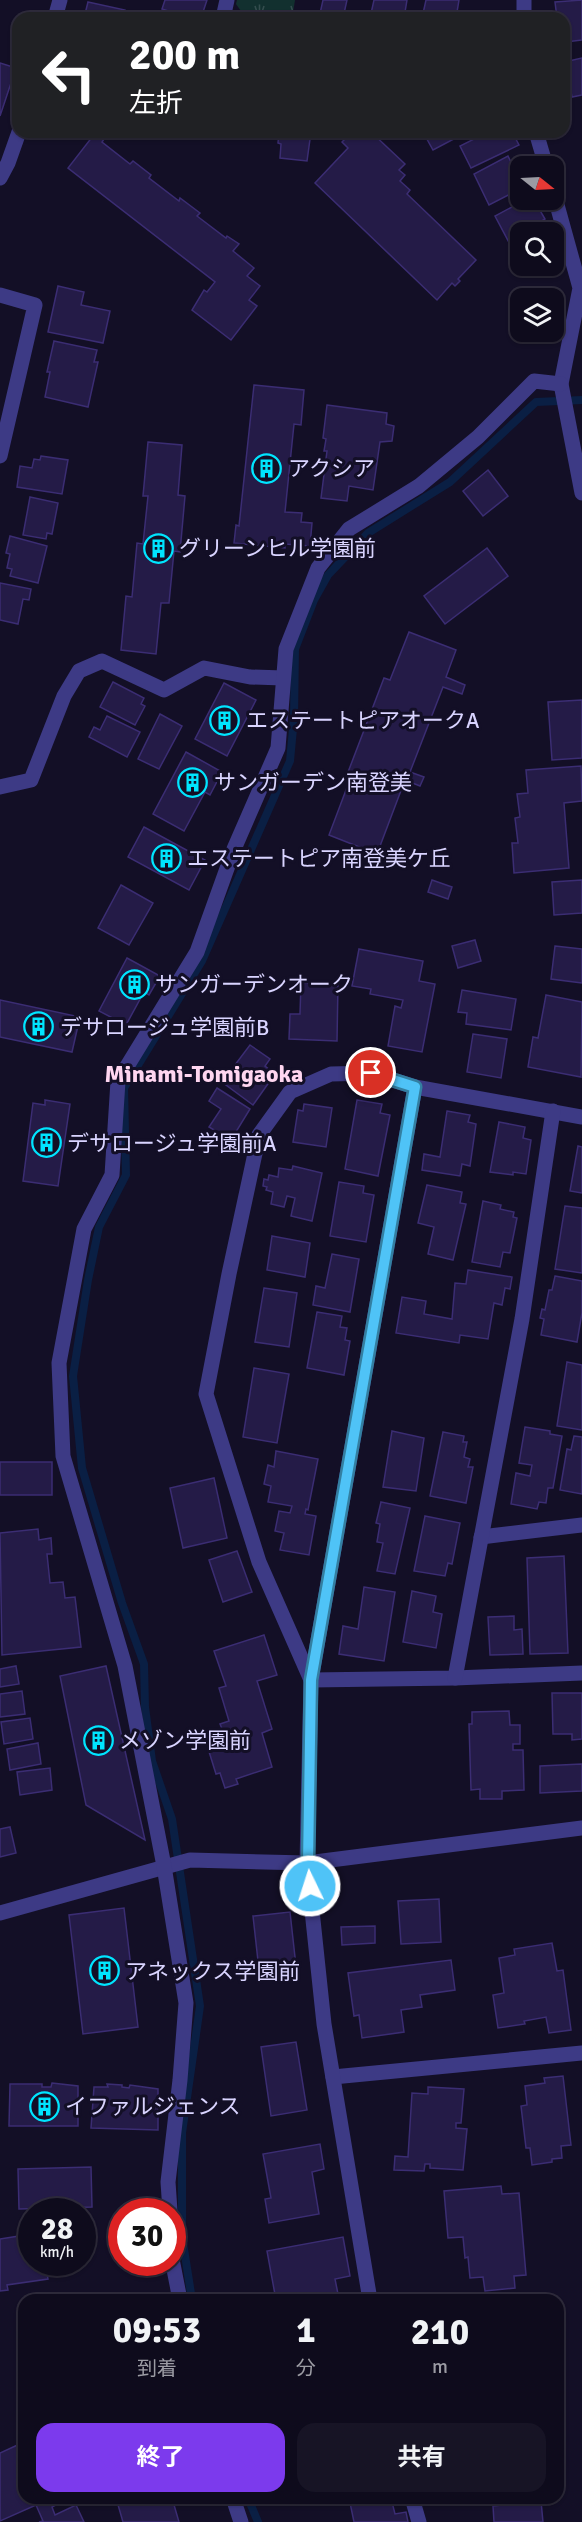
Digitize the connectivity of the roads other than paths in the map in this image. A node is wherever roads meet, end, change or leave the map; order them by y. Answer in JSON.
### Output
{"nodes":[{"id":1,"x":16,"y":138,"type":"edge"},
{"id":2,"x":538,"y":138,"type":"edge"},
{"id":3,"x":543,"y":156,"type":"edge"},
{"id":4,"x":4,"y":161,"type":"edge"},
{"id":5,"x":0,"y":178,"type":"edge"},
{"id":6,"x":559,"y":210,"type":"edge"},
{"id":7,"x":581,"y":287,"type":"edge"},
{"id":8,"x":0,"y":295,"type":"edge"},
{"id":9,"x":561,"y":384,"type":"junction"},
{"id":10,"x":0,"y":456,"type":"edge"},
{"id":11,"x":582,"y":493,"type":"edge"},
{"id":12,"x":284,"y":678,"type":"junction"},
{"id":13,"x":0,"y":787,"type":"edge"},
{"id":14,"x":415,"y":1087,"type":"junction"},
{"id":15,"x":553,"y":1111,"type":"junction"},
{"id":16,"x":582,"y":1117,"type":"edge"},
{"id":17,"x":582,"y":1525,"type":"edge"},
{"id":18,"x":481,"y":1537,"type":"junction"},
{"id":19,"x":582,"y":1673,"type":"edge"},
{"id":20,"x":455,"y":1678,"type":"junction"},
{"id":21,"x":311,"y":1680,"type":"junction"},
{"id":22,"x":582,"y":1828,"type":"edge"},
{"id":23,"x":308,"y":1863,"type":"junction"},
{"id":24,"x":166,"y":1866,"type":"junction"},
{"id":25,"x":0,"y":1913,"type":"edge"},
{"id":26,"x":582,"y":2053,"type":"edge"},
{"id":27,"x":333,"y":2077,"type":"junction"},
{"id":28,"x":169,"y":2198,"type":"edge"},
{"id":29,"x":175,"y":2276,"type":"edge"},
{"id":30,"x":179,"y":2294,"type":"edge"},
{"id":31,"x":369,"y":2294,"type":"edge"},
{"id":32,"x":235,"y":2504,"type":"edge"},
{"id":33,"x":414,"y":2504,"type":"edge"},
{"id":34,"x":241,"y":2522,"type":"edge"},
{"id":35,"x":418,"y":2522,"type":"edge"}],
"edges":[{"from":1,"to":4,"type":"street"},
{"from":2,"to":3,"type":"street"},
{"from":4,"to":5,"type":"street"},
{"from":6,"to":7,"type":"street"},
{"from":7,"to":9,"type":"street"},
{"from":8,"to":10,"type":"street"},
{"from":9,"to":11,"type":"street"},
{"from":9,"to":12,"type":"street"},
{"from":12,"to":13,"type":"street"},
{"from":12,"to":24,"type":"street"},
{"from":14,"to":15,"type":"street"},
{"from":14,"to":21,"type":"street"},
{"from":14,"to":21,"type":"street"},
{"from":15,"to":16,"type":"street"},
{"from":15,"to":18,"type":"street"},
{"from":17,"to":18,"type":"street"},
{"from":18,"to":20,"type":"street"},
{"from":19,"to":20,"type":"street"},
{"from":20,"to":21,"type":"street"},
{"from":21,"to":23,"type":"street"},
{"from":22,"to":23,"type":"street"},
{"from":23,"to":24,"type":"street"},
{"from":23,"to":27,"type":"street"},
{"from":24,"to":25,"type":"street"},
{"from":24,"to":28,"type":"street"},
{"from":26,"to":27,"type":"street"},
{"from":27,"to":31,"type":"street"},
{"from":29,"to":30,"type":"street"},
{"from":32,"to":34,"type":"street"},
{"from":33,"to":35,"type":"street"}]}
